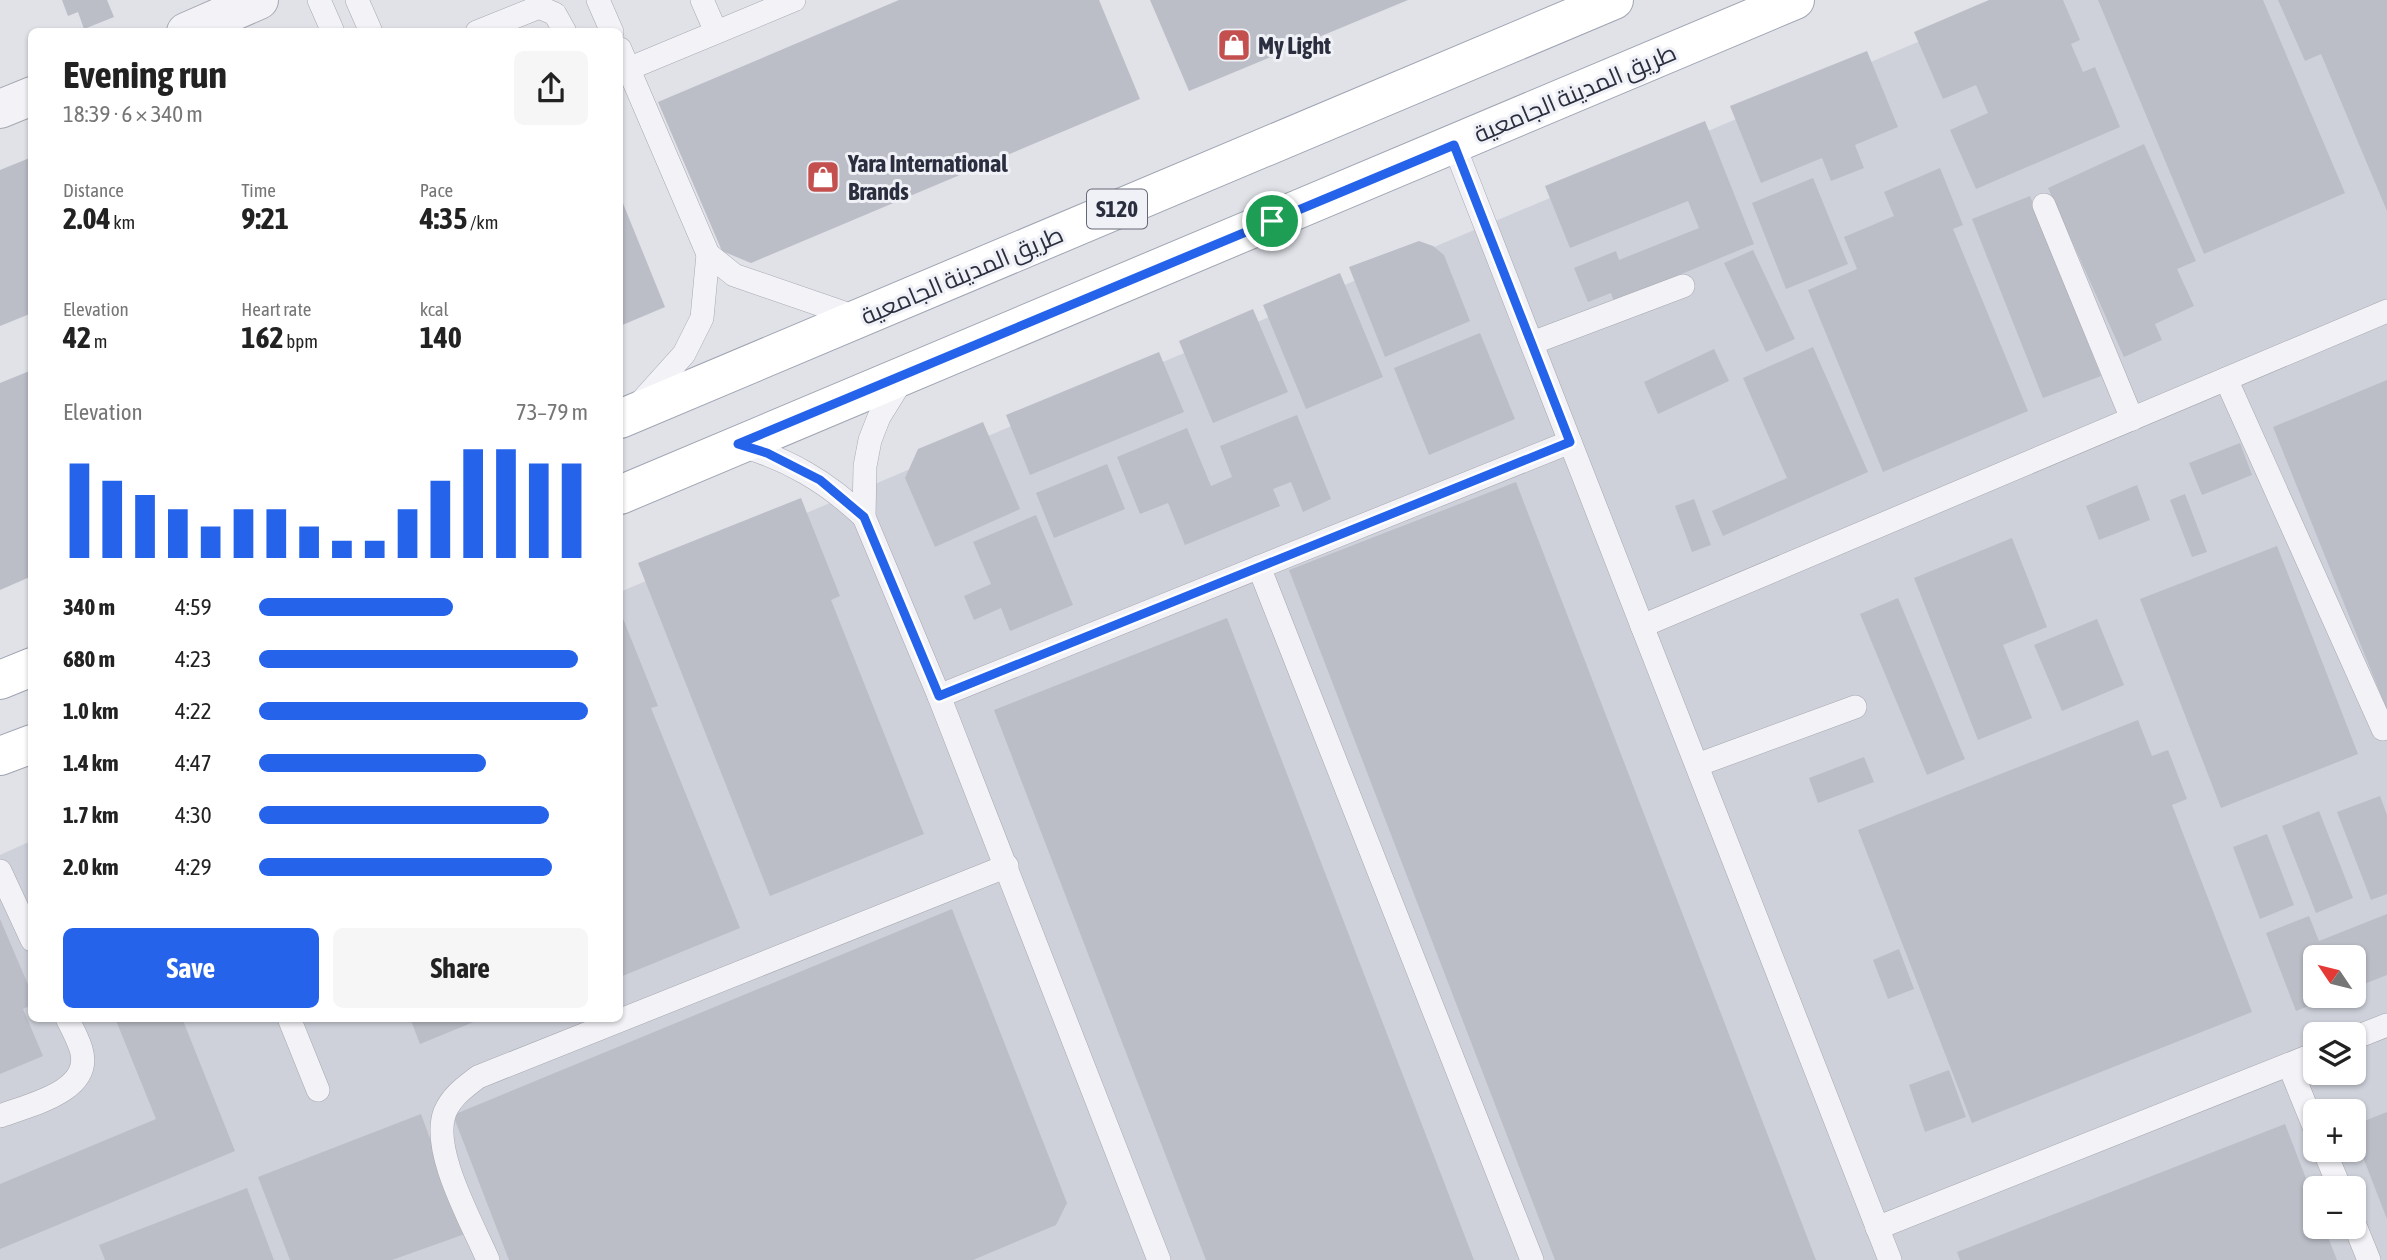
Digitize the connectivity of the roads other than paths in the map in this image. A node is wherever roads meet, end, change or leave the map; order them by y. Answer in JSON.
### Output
{"nodes":[{"id":1,"x":260,"y":0,"type":"edge"},
{"id":2,"x":319,"y":0,"type":"edge"},
{"id":3,"x":358,"y":0,"type":"edge"},
{"id":4,"x":598,"y":0,"type":"edge"},
{"id":5,"x":702,"y":0,"type":"edge"},
{"id":6,"x":794,"y":0,"type":"edge"},
{"id":7,"x":1614,"y":0,"type":"edge"},
{"id":8,"x":1795,"y":0,"type":"edge"},
{"id":9,"x":195,"y":28,"type":"edge"},
{"id":10,"x":331,"y":28,"type":"edge"},
{"id":11,"x":368,"y":28,"type":"edge"},
{"id":12,"x":487,"y":28,"type":"edge"},
{"id":13,"x":563,"y":28,"type":"edge"},
{"id":14,"x":610,"y":28,"type":"edge"},
{"id":15,"x":716,"y":32,"type":"junction"},
{"id":16,"x":624,"y":59,"type":"edge"},
{"id":17,"x":28,"y":98,"type":"edge"},
{"id":18,"x":0,"y":109,"type":"edge"},
{"id":19,"x":1454,"y":145,"type":"junction"},
{"id":20,"x":2044,"y":205,"type":"dead end"},
{"id":21,"x":708,"y":254,"type":"junction"},
{"id":22,"x":1683,"y":286,"type":"dead end"},
{"id":23,"x":2387,"y":312,"type":"edge"},
{"id":24,"x":859,"y":318,"type":"junction"},
{"id":25,"x":1532,"y":342,"type":"junction"},
{"id":26,"x":907,"y":374,"type":"junction"},
{"id":27,"x":2226,"y":379,"type":"junction"},
{"id":28,"x":624,"y":416,"type":"edge"},
{"id":29,"x":2132,"y":419,"type":"junction"},
{"id":30,"x":1570,"y":442,"type":"junction"},
{"id":31,"x":738,"y":444,"type":"junction"},
{"id":32,"x":623,"y":494,"type":"edge"},
{"id":33,"x":864,"y":517,"type":"junction"},
{"id":34,"x":1259,"y":567,"type":"junction"},
{"id":35,"x":1642,"y":626,"type":"junction"},
{"id":36,"x":28,"y":669,"type":"edge"},
{"id":37,"x":0,"y":680,"type":"edge"},
{"id":38,"x":939,"y":696,"type":"junction"},
{"id":39,"x":1855,"y":707,"type":"dead end"},
{"id":40,"x":2384,"y":729,"type":"dead end"},
{"id":41,"x":1697,"y":765,"type":"junction"},
{"id":42,"x":1007,"y":866,"type":"junction"},
{"id":43,"x":0,"y":871,"type":"edge"},
{"id":44,"x":28,"y":931,"type":"edge"},
{"id":45,"x":623,"y":1019,"type":"edge"},
{"id":46,"x":69,"y":1022,"type":"edge"},
{"id":47,"x":291,"y":1022,"type":"edge"},
{"id":48,"x":616,"y":1022,"type":"edge"},
{"id":49,"x":2387,"y":1025,"type":"edge"},
{"id":50,"x":2366,"y":1033,"type":"edge"},
{"id":51,"x":2303,"y":1059,"type":"edge"},
{"id":52,"x":2289,"y":1065,"type":"junction"},
{"id":53,"x":317,"y":1090,"type":"dead end"},
{"id":54,"x":2303,"y":1099,"type":"edge"},
{"id":55,"x":0,"y":1116,"type":"edge"},
{"id":56,"x":1877,"y":1228,"type":"junction"},
{"id":57,"x":2360,"y":1239,"type":"edge"},
{"id":58,"x":1152,"y":1258,"type":"edge"},
{"id":59,"x":488,"y":1260,"type":"edge"},
{"id":60,"x":1532,"y":1260,"type":"edge"},
{"id":61,"x":1890,"y":1260,"type":"edge"},
{"id":62,"x":2369,"y":1260,"type":"edge"}],
"edges":[{"from":1,"to":9,"type":"street"},
{"from":2,"to":10,"type":"lane"},
{"from":3,"to":11,"type":"lane"},
{"from":4,"to":14,"type":"lane"},
{"from":5,"to":15,"type":"lane"},
{"from":6,"to":15,"type":"lane"},
{"from":7,"to":24,"type":"main road","name":"طريق المدينة الجامعية","number":"S120"},
{"from":8,"to":19,"type":"main road","name":"طريق المدينة الجامعية"},
{"from":12,"to":13,"type":"lane"},
{"from":15,"to":16,"type":"lane"},
{"from":16,"to":21,"type":"lane"},
{"from":17,"to":18,"type":"street"},
{"from":19,"to":25,"type":"lane"},
{"from":19,"to":26,"type":"main road","name":"طريق المدينة الجامعية"},
{"from":20,"to":29,"type":"lane"},
{"from":21,"to":24,"type":"lane"},
{"from":21,"to":28,"type":"lane"},
{"from":22,"to":25,"type":"lane"},
{"from":23,"to":27,"type":"lane"},
{"from":24,"to":28,"type":"main road","name":"طريق المدينة الجامعية","number":"S120"},
{"from":25,"to":30,"type":"lane"},
{"from":26,"to":31,"type":"main road","name":"طريق المدينة الجامعية"},
{"from":26,"to":33,"type":"lane"},
{"from":27,"to":29,"type":"lane"},
{"from":27,"to":40,"type":"lane"},
{"from":29,"to":35,"type":"lane"},
{"from":30,"to":34,"type":"lane"},
{"from":30,"to":35,"type":"lane"},
{"from":31,"to":32,"type":"main road","name":"طريق المدينة الجامعية"},
{"from":31,"to":33,"type":"lane"},
{"from":33,"to":38,"type":"lane"},
{"from":34,"to":38,"type":"lane"},
{"from":34,"to":60,"type":"lane"},
{"from":35,"to":41,"type":"lane"},
{"from":36,"to":37,"type":"main road"},
{"from":38,"to":42,"type":"lane"},
{"from":39,"to":41,"type":"lane"},
{"from":41,"to":56,"type":"lane"},
{"from":42,"to":45,"type":"lane"},
{"from":42,"to":58,"type":"lane"},
{"from":43,"to":44,"type":"lane"},
{"from":46,"to":55,"type":"lane"},
{"from":47,"to":53,"type":"lane"},
{"from":48,"to":59,"type":"lane"},
{"from":49,"to":50,"type":"lane"},
{"from":51,"to":52,"type":"lane"},
{"from":52,"to":54,"type":"lane"},
{"from":52,"to":56,"type":"lane"},
{"from":56,"to":61,"type":"lane"},
{"from":57,"to":62,"type":"lane"}]}
